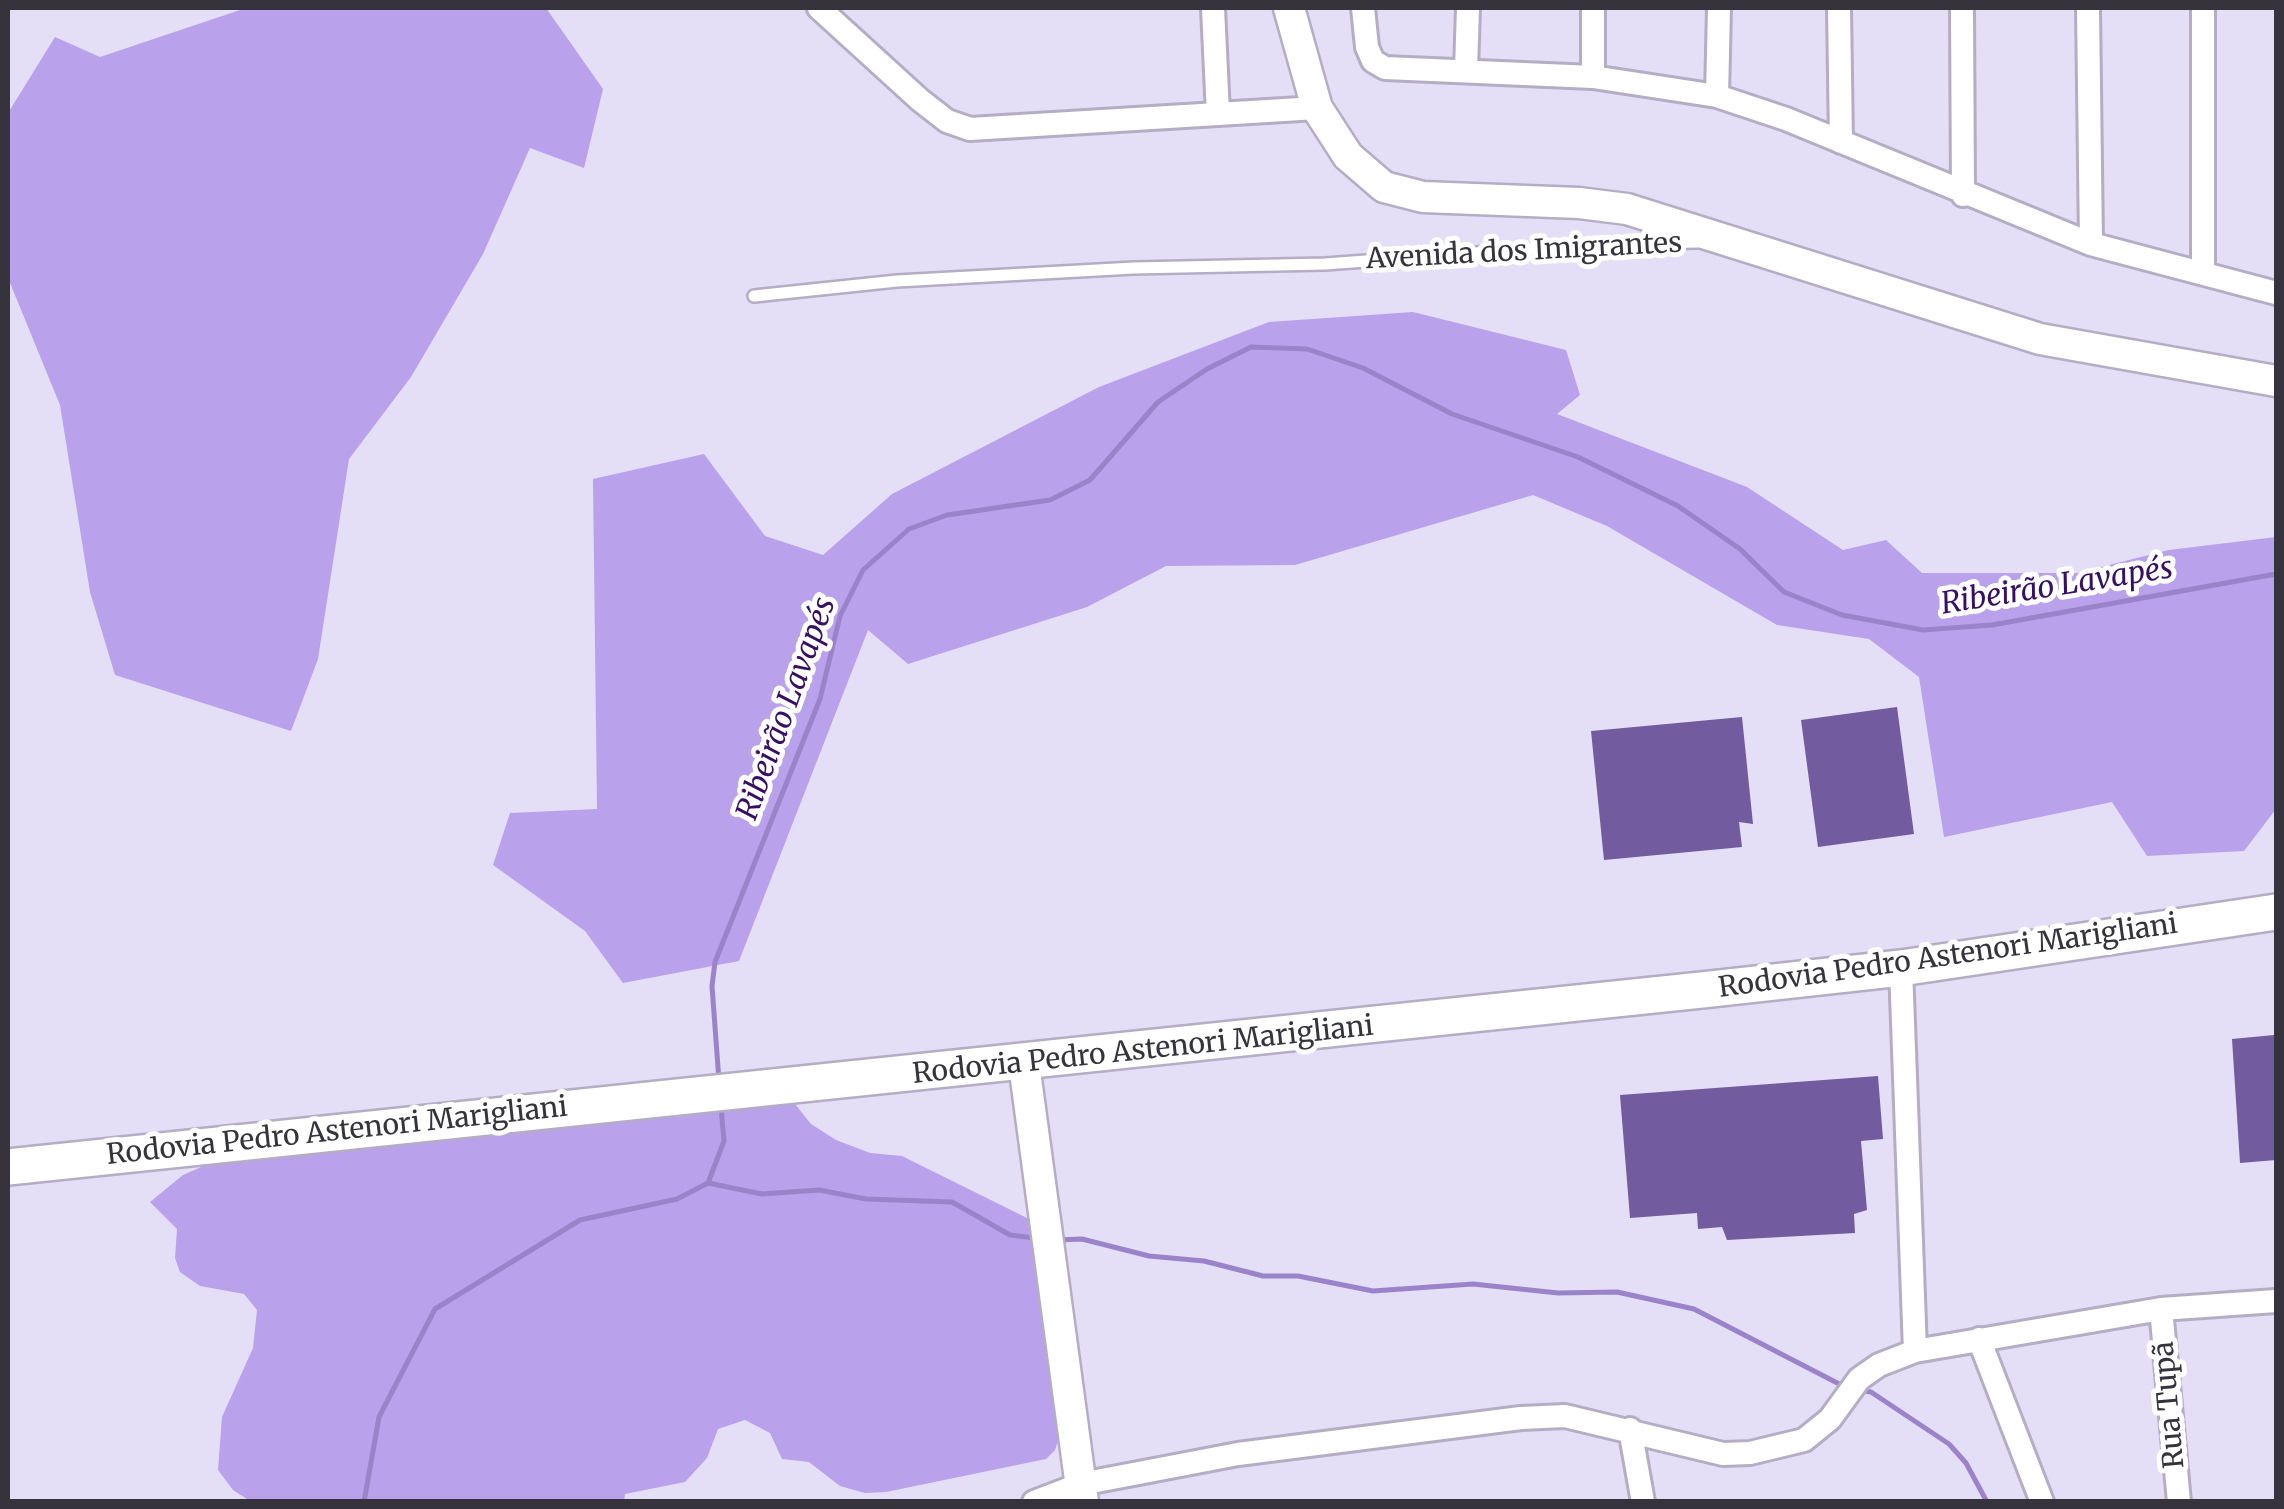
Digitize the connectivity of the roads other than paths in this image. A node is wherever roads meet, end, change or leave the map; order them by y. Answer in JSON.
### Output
{"nodes":[{"id":1,"x":819,"y":8,"type":"edge"},
{"id":2,"x":1213,"y":8,"type":"edge"},
{"id":3,"x":1288,"y":8,"type":"edge"},
{"id":4,"x":1363,"y":8,"type":"edge"},
{"id":5,"x":1468,"y":8,"type":"edge"},
{"id":6,"x":1593,"y":8,"type":"edge"},
{"id":7,"x":1718,"y":8,"type":"edge"},
{"id":8,"x":1839,"y":8,"type":"edge"},
{"id":9,"x":1962,"y":8,"type":"edge"},
{"id":10,"x":2088,"y":8,"type":"edge"},
{"id":11,"x":2203,"y":8,"type":"edge"},
{"id":12,"x":1466,"y":70,"type":"junction"},
{"id":13,"x":1593,"y":77,"type":"junction"},
{"id":14,"x":1717,"y":96,"type":"junction"},
{"id":15,"x":1318,"y":108,"type":"junction"},
{"id":16,"x":1218,"y":114,"type":"junction"},
{"id":17,"x":1841,"y":142,"type":"junction"},
{"id":18,"x":1964,"y":195,"type":"junction"},
{"id":19,"x":1733,"y":241,"type":"junction"},
{"id":20,"x":2091,"y":244,"type":"junction"},
{"id":21,"x":2204,"y":273,"type":"junction"},
{"id":22,"x":2276,"y":292,"type":"edge"},
{"id":23,"x":754,"y":296,"type":"dead end"},
{"id":24,"x":2276,"y":381,"type":"edge"},
{"id":25,"x":2276,"y":912,"type":"edge"},
{"id":26,"x":1901,"y":968,"type":"junction"},
{"id":27,"x":1024,"y":1064,"type":"junction"},
{"id":28,"x":8,"y":1167,"type":"edge"},
{"id":29,"x":2276,"y":1301,"type":"edge"},
{"id":30,"x":2161,"y":1308,"type":"junction"},
{"id":31,"x":1980,"y":1339,"type":"junction"},
{"id":32,"x":1915,"y":1352,"type":"junction"},
{"id":33,"x":1630,"y":1430,"type":"junction"},
{"id":34,"x":1082,"y":1493,"type":"edge"},
{"id":35,"x":1034,"y":1502,"type":"edge"},
{"id":36,"x":1643,"y":1502,"type":"edge"},
{"id":37,"x":2042,"y":1502,"type":"edge"},
{"id":38,"x":2179,"y":1502,"type":"edge"}],
"edges":[{"from":1,"to":16,"type":"street"},
{"from":2,"to":16,"type":"street"},
{"from":3,"to":15,"type":"street"},
{"from":4,"to":12,"type":"street"},
{"from":5,"to":12,"type":"street"},
{"from":6,"to":13,"type":"street"},
{"from":7,"to":14,"type":"street"},
{"from":8,"to":17,"type":"street"},
{"from":9,"to":18,"type":"street"},
{"from":10,"to":20,"type":"street"},
{"from":11,"to":21,"type":"street"},
{"from":12,"to":13,"type":"street"},
{"from":13,"to":14,"type":"street"},
{"from":14,"to":17,"type":"street"},
{"from":15,"to":16,"type":"street"},
{"from":15,"to":19,"type":"street"},
{"from":17,"to":18,"type":"street"},
{"from":18,"to":20,"type":"street"},
{"from":19,"to":23,"type":"lane","name":"Avenida dos Imigrantes"},
{"from":19,"to":24,"type":"street","name":"Avenida dos Imigrantes"},
{"from":20,"to":21,"type":"street"},
{"from":21,"to":22,"type":"street"},
{"from":25,"to":26,"type":"main road","name":"Rodovia Pedro Astenori Marigliani"},
{"from":26,"to":27,"type":"main road","name":"Rodovia Pedro Astenori Marigliani"},
{"from":26,"to":32,"type":"street"},
{"from":27,"to":28,"type":"main road","name":"Rodovia Pedro Astenori Marigliani"},
{"from":27,"to":34,"type":"street"},
{"from":29,"to":30,"type":"street"},
{"from":30,"to":31,"type":"street"},
{"from":30,"to":38,"type":"street","name":"Rua Tupã"},
{"from":31,"to":32,"type":"street"},
{"from":31,"to":37,"type":"street"},
{"from":32,"to":33,"type":"street"},
{"from":33,"to":34,"type":"street"},
{"from":33,"to":36,"type":"street"},
{"from":34,"to":35,"type":"street"}]}
